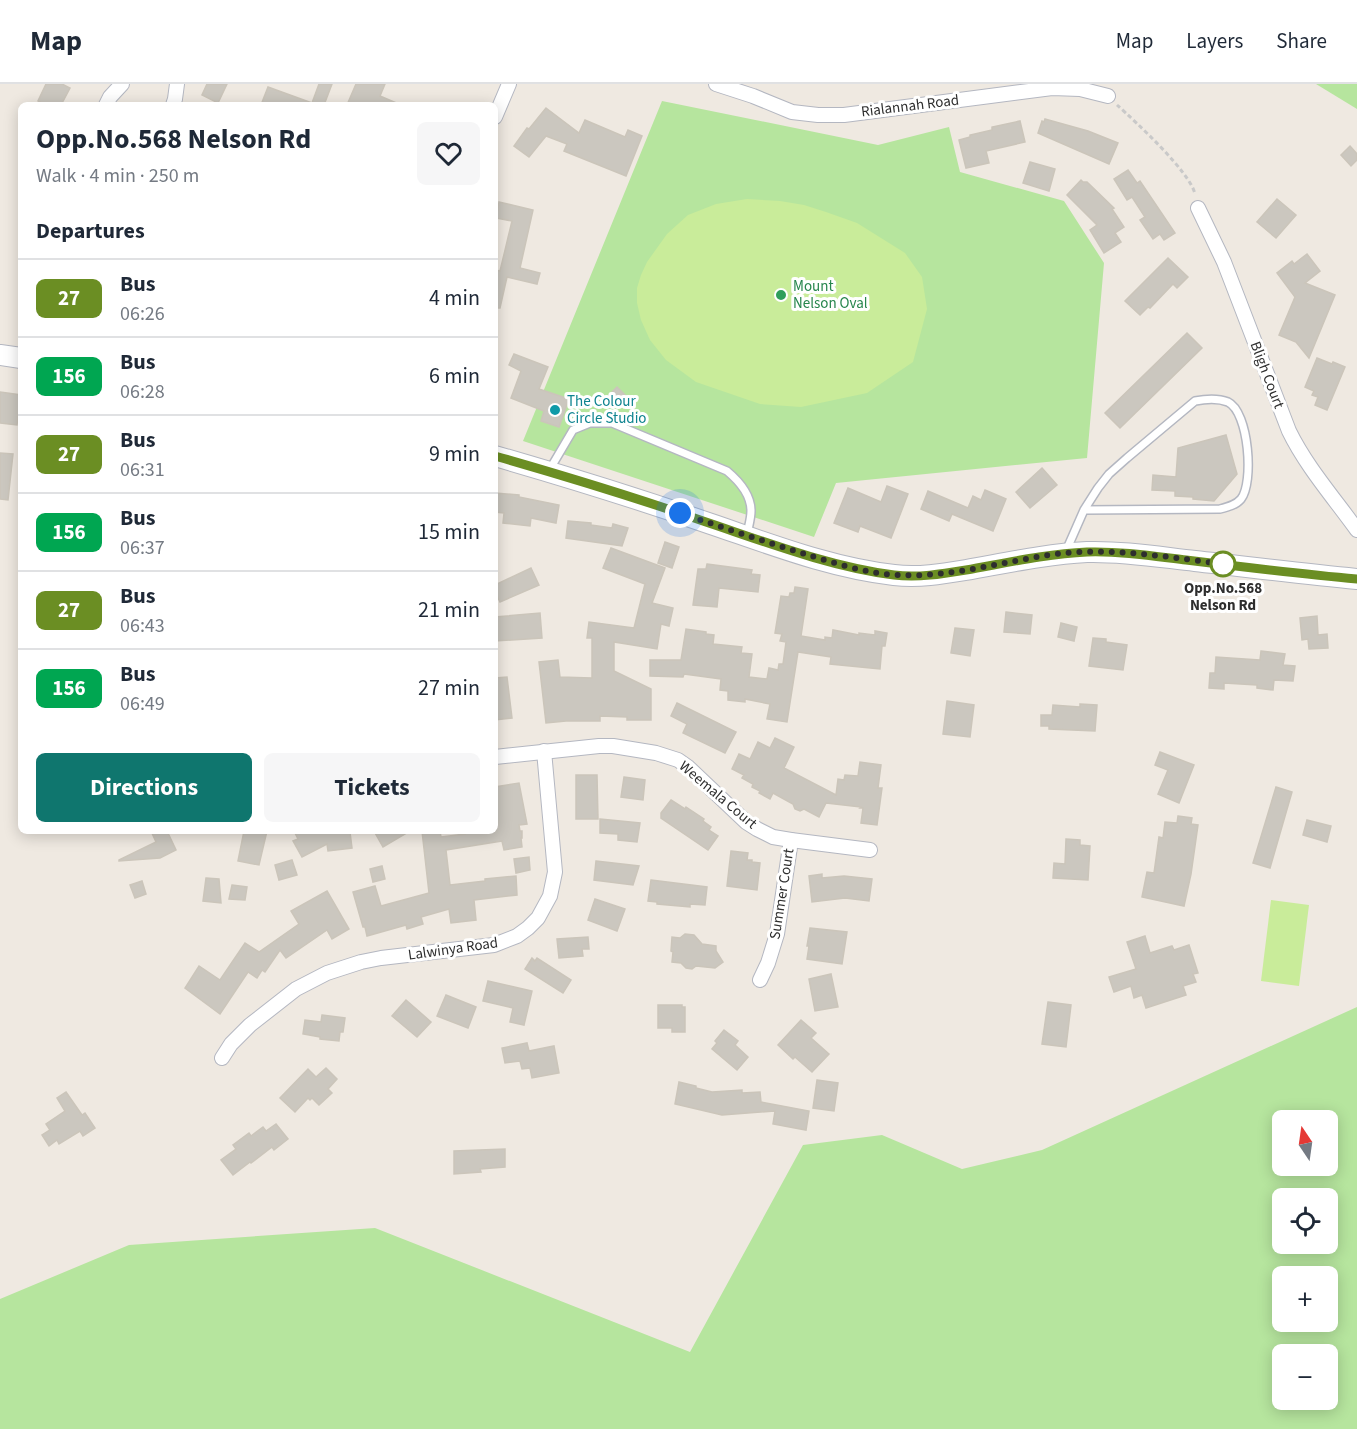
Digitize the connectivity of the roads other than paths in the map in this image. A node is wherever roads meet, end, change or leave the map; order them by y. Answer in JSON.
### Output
{"nodes":[{"id":1,"x":122,"y":84,"type":"edge"},
{"id":2,"x":177,"y":84,"type":"edge"},
{"id":3,"x":508,"y":84,"type":"edge"},
{"id":4,"x":716,"y":84,"type":"edge"},
{"id":5,"x":1108,"y":96,"type":"road end"},
{"id":6,"x":108,"y":102,"type":"edge"},
{"id":7,"x":174,"y":102,"type":"edge"},
{"id":8,"x":498,"y":109,"type":"edge"},
{"id":9,"x":1198,"y":208,"type":"road end"},
{"id":10,"x":0,"y":355,"type":"edge"},
{"id":11,"x":18,"y":358,"type":"edge"},
{"id":12,"x":498,"y":457,"type":"edge"},
{"id":13,"x":549,"y":471,"type":"junction"},
{"id":14,"x":1084,"y":510,"type":"junction"},
{"id":15,"x":1357,"y":530,"type":"edge"},
{"id":16,"x":747,"y":536,"type":"junction"},
{"id":17,"x":1065,"y":553,"type":"junction"},
{"id":18,"x":1357,"y":579,"type":"edge"},
{"id":19,"x":544,"y":751,"type":"junction"},
{"id":20,"x":498,"y":757,"type":"edge"},
{"id":21,"x":791,"y":840,"type":"junction"},
{"id":22,"x":870,"y":850,"type":"dead end"},
{"id":23,"x":759,"y":980,"type":"dead end"},
{"id":24,"x":222,"y":1058,"type":"dead end"}],
"edges":[{"from":1,"to":6,"type":"street"},
{"from":2,"to":7,"type":"street"},
{"from":3,"to":8,"type":"street"},
{"from":4,"to":5,"type":"street","name":"Rialannah Road"},
{"from":9,"to":15,"type":"street","name":"Bligh Court"},
{"from":10,"to":11,"type":"main road"},
{"from":12,"to":13,"type":"main road"},
{"from":13,"to":16,"type":"main road"},
{"from":13,"to":16,"type":"lane"},
{"from":14,"to":14,"type":"lane"},
{"from":14,"to":17,"type":"lane"},
{"from":16,"to":17,"type":"main road"},
{"from":17,"to":18,"type":"main road"},
{"from":19,"to":20,"type":"street","name":"Weemala Court"},
{"from":19,"to":21,"type":"street","name":"Weemala Court"},
{"from":19,"to":24,"type":"street","name":"Lalwinya Road"},
{"from":21,"to":22,"type":"street","name":"Weemala Court"},
{"from":21,"to":23,"type":"street","name":"Summer Court"}]}
